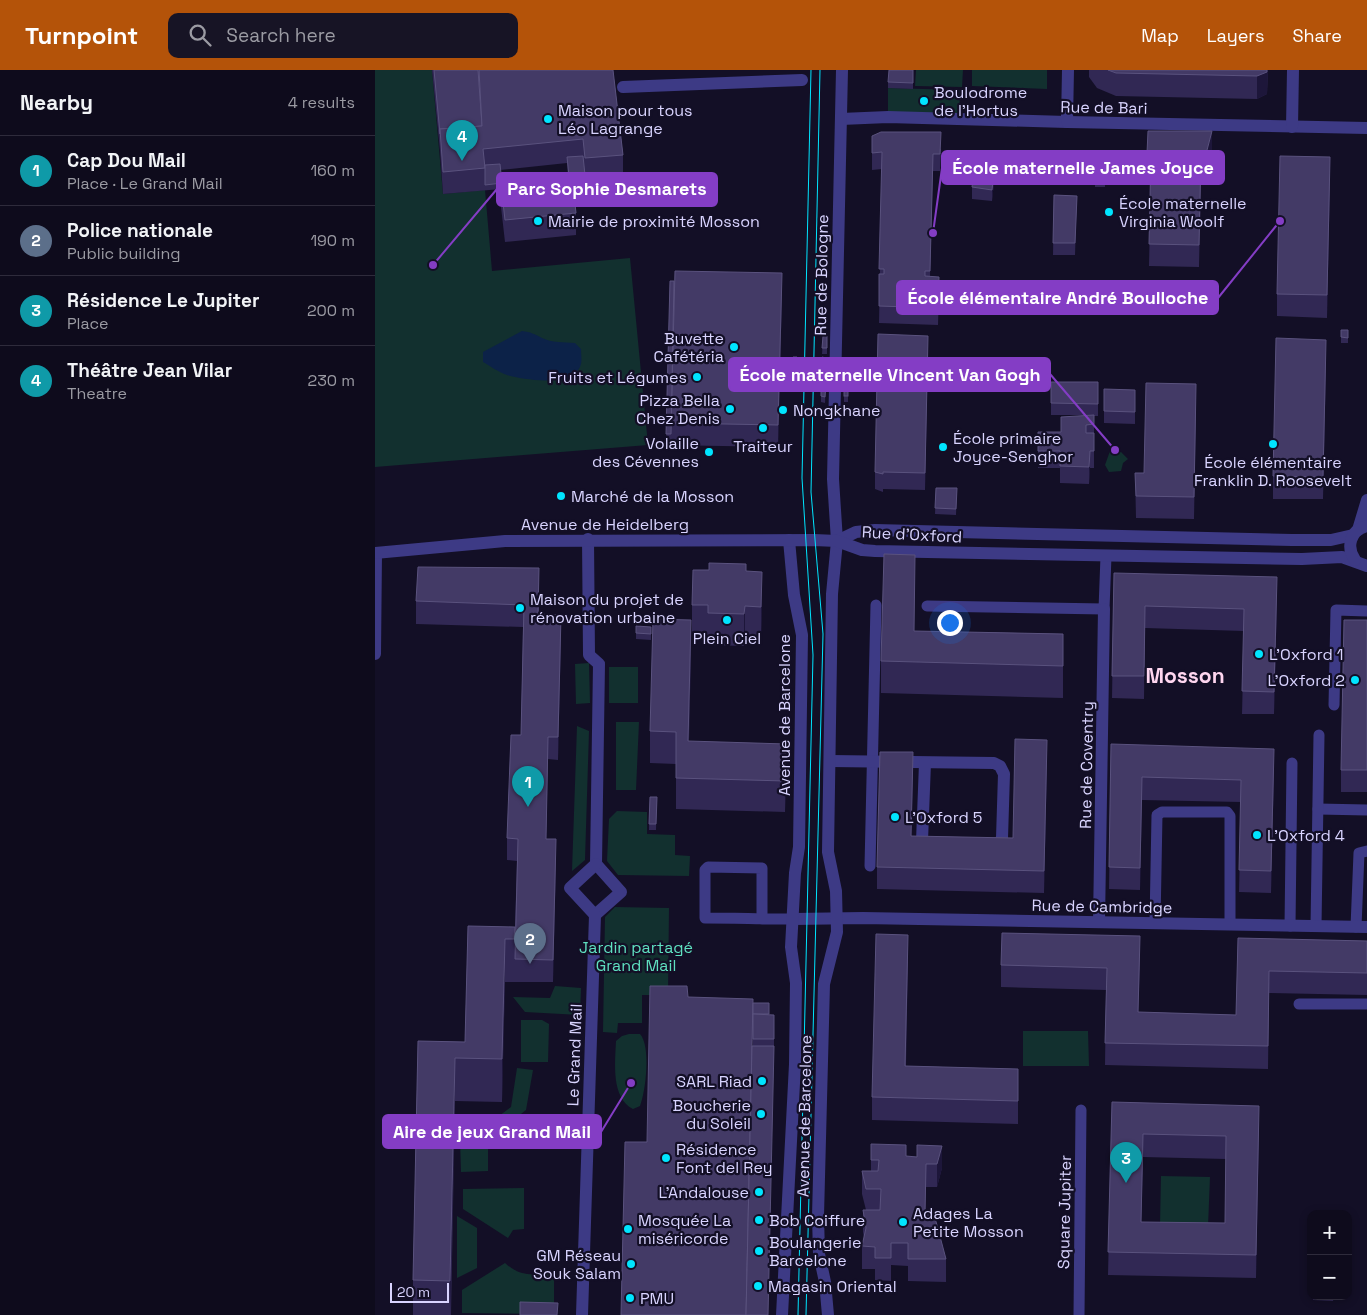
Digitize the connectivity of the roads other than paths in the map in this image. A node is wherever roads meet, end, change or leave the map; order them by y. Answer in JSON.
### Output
{"nodes":[{"id":1,"x":842,"y":70,"type":"edge"},
{"id":2,"x":1068,"y":70,"type":"edge"},
{"id":3,"x":1293,"y":70,"type":"edge"},
{"id":4,"x":802,"y":80,"type":"dead end"},
{"id":5,"x":623,"y":87,"type":"dead end"},
{"id":6,"x":841,"y":119,"type":"junction"},
{"id":7,"x":1067,"y":122,"type":"junction"},
{"id":8,"x":1292,"y":127,"type":"junction"},
{"id":9,"x":1367,"y":128,"type":"edge"},
{"id":10,"x":1367,"y":500,"type":"edge"},
{"id":11,"x":1359,"y":530,"type":"edge"},
{"id":12,"x":588,"y":539,"type":"junction"},
{"id":13,"x":789,"y":540,"type":"junction"},
{"id":14,"x":837,"y":541,"type":"junction"},
{"id":15,"x":375,"y":553,"type":"edge"},
{"id":16,"x":1106,"y":556,"type":"junction"},
{"id":17,"x":1361,"y":563,"type":"edge"},
{"id":18,"x":875,"y":605,"type":"dead end"},
{"id":19,"x":927,"y":606,"type":"dead end"},
{"id":20,"x":1104,"y":609,"type":"junction"},
{"id":21,"x":1367,"y":610,"type":"edge"},
{"id":22,"x":375,"y":654,"type":"edge"},
{"id":23,"x":1334,"y":705,"type":"dead end"},
{"id":24,"x":1319,"y":735,"type":"dead end"},
{"id":25,"x":830,"y":761,"type":"junction"},
{"id":26,"x":871,"y":762,"type":"junction"},
{"id":27,"x":925,"y":763,"type":"junction"},
{"id":28,"x":1293,"y":763,"type":"dead end"},
{"id":29,"x":1318,"y":809,"type":"junction"},
{"id":30,"x":1367,"y":810,"type":"edge"},
{"id":31,"x":945,"y":844,"type":"edge"},
{"id":32,"x":975,"y":845,"type":"edge"},
{"id":33,"x":1367,"y":851,"type":"edge"},
{"id":34,"x":596,"y":864,"type":"junction"},
{"id":35,"x":870,"y":866,"type":"dead end"},
{"id":36,"x":595,"y":915,"type":"junction"},
{"id":37,"x":762,"y":919,"type":"junction"},
{"id":38,"x":793,"y":919,"type":"junction"},
{"id":39,"x":837,"y":919,"type":"junction"},
{"id":40,"x":1099,"y":922,"type":"junction"},
{"id":41,"x":1155,"y":923,"type":"junction"},
{"id":42,"x":1230,"y":924,"type":"junction"},
{"id":43,"x":1290,"y":926,"type":"junction"},
{"id":44,"x":1316,"y":926,"type":"junction"},
{"id":45,"x":1362,"y":927,"type":"edge"},
{"id":46,"x":1299,"y":1004,"type":"dead end"},
{"id":47,"x":1367,"y":1004,"type":"edge"},
{"id":48,"x":1081,"y":1110,"type":"dead end"},
{"id":49,"x":582,"y":1315,"type":"edge"},
{"id":50,"x":782,"y":1315,"type":"edge"},
{"id":51,"x":829,"y":1315,"type":"edge"},
{"id":52,"x":1079,"y":1315,"type":"edge"}],
"edges":[{"from":1,"to":6,"type":"street","name":"Rue de Bologne"},
{"from":2,"to":7,"type":"street"},
{"from":3,"to":8,"type":"street"},
{"from":4,"to":5,"type":"street"},
{"from":6,"to":7,"type":"street","name":"Rue de Bari"},
{"from":6,"to":14,"type":"street","name":"Rue de Bologne"},
{"from":7,"to":8,"type":"street","name":"Rue de Bari"},
{"from":8,"to":9,"type":"street","name":"Rue de Bari"},
{"from":10,"to":11,"type":"street"},
{"from":11,"to":14,"type":"street","name":"Rue d'Oxford"},
{"from":11,"to":17,"type":"street","name":"Rue d'Oxford"},
{"from":12,"to":13,"type":"street","name":"Avenue de Heidelberg"},
{"from":12,"to":15,"type":"street","name":"Avenue de Heidelberg"},
{"from":12,"to":34,"type":"street"},
{"from":13,"to":14,"type":"street","name":"Avenue de Heidelberg"},
{"from":13,"to":38,"type":"street","name":"Avenue de Barcelone"},
{"from":14,"to":16,"type":"street","name":"Rue d'Oxford"},
{"from":14,"to":25,"type":"street","name":"Avenue de Barcelone"},
{"from":15,"to":22,"type":"street"},
{"from":16,"to":17,"type":"street","name":"Rue d'Oxford"},
{"from":16,"to":20,"type":"lane"},
{"from":18,"to":26,"type":"lane"},
{"from":19,"to":20,"type":"lane"},
{"from":20,"to":40,"type":"street","name":"Rue de Coventry"},
{"from":21,"to":23,"type":"lane"},
{"from":24,"to":29,"type":"lane"},
{"from":25,"to":26,"type":"street"},
{"from":25,"to":39,"type":"street","name":"Avenue de Barcelone"},
{"from":26,"to":27,"type":"street"},
{"from":26,"to":35,"type":"lane"},
{"from":27,"to":31,"type":"street"},
{"from":27,"to":32,"type":"street"},
{"from":28,"to":43,"type":"lane"},
{"from":29,"to":30,"type":"lane"},
{"from":29,"to":44,"type":"lane"},
{"from":33,"to":45,"type":"lane"},
{"from":34,"to":36,"type":"street"},
{"from":34,"to":36,"type":"street"},
{"from":36,"to":49,"type":"street","name":"Le Grand Mail"},
{"from":37,"to":37,"type":"lane"},
{"from":37,"to":38,"type":"lane"},
{"from":38,"to":39,"type":"street"},
{"from":38,"to":50,"type":"street","name":"Avenue de Barcelone"},
{"from":39,"to":40,"type":"street","name":"Rue de Cambridge"},
{"from":39,"to":51,"type":"street","name":"Avenue de Barcelone"},
{"from":40,"to":41,"type":"street","name":"Rue de Cambridge"},
{"from":41,"to":42,"type":"street","name":"Rue de Cambridge"},
{"from":41,"to":42,"type":"lane"},
{"from":42,"to":43,"type":"street","name":"Rue de Cambridge"},
{"from":43,"to":44,"type":"street","name":"Rue de Cambridge"},
{"from":44,"to":45,"type":"street","name":"Rue de Cambridge"},
{"from":46,"to":47,"type":"lane"},
{"from":48,"to":52,"type":"lane","name":"Square Jupiter"}]}
